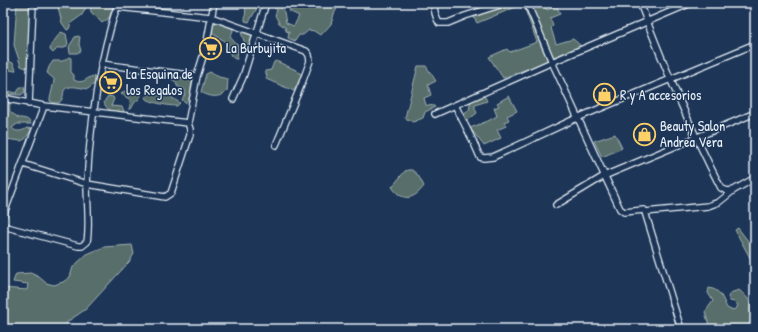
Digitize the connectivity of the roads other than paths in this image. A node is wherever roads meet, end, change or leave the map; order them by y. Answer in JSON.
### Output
{"nodes":[{"id":1,"x":33,"y":3,"type":"edge"},
{"id":2,"x":214,"y":3,"type":"edge"},
{"id":3,"x":266,"y":3,"type":"edge"},
{"id":4,"x":434,"y":3,"type":"edge"},
{"id":5,"x":506,"y":3,"type":"edge"},
{"id":6,"x":527,"y":3,"type":"edge"},
{"id":7,"x":640,"y":3,"type":"edge"},
{"id":8,"x":691,"y":3,"type":"edge"},
{"id":9,"x":751,"y":3,"type":"edge"},
{"id":10,"x":117,"y":5,"type":"edge"},
{"id":11,"x":755,"y":12,"type":"edge"},
{"id":12,"x":212,"y":17,"type":"junction"},
{"id":13,"x":647,"y":22,"type":"junction"},
{"id":14,"x":257,"y":34,"type":"junction"},
{"id":15,"x":755,"y":44,"type":"edge"},
{"id":16,"x":552,"y":62,"type":"junction"},
{"id":17,"x":101,"y":64,"type":"junction"},
{"id":18,"x":197,"y":76,"type":"junction"},
{"id":19,"x":671,"y":79,"type":"junction"},
{"id":20,"x":3,"y":98,"type":"edge"},
{"id":21,"x":233,"y":99,"type":"dead end"},
{"id":22,"x":29,"y":104,"type":"junction"},
{"id":23,"x":455,"y":105,"type":"junction"},
{"id":24,"x":44,"y":106,"type":"junction"},
{"id":25,"x":93,"y":112,"type":"junction"},
{"id":26,"x":755,"y":113,"type":"edge"},
{"id":27,"x":435,"y":114,"type":"dead end"},
{"id":28,"x":577,"y":118,"type":"junction"},
{"id":29,"x":188,"y":123,"type":"junction"},
{"id":30,"x":696,"y":137,"type":"junction"},
{"id":31,"x":276,"y":145,"type":"dead end"},
{"id":32,"x":23,"y":164,"type":"junction"},
{"id":33,"x":604,"y":176,"type":"junction"},
{"id":34,"x":755,"y":178,"type":"edge"},
{"id":35,"x":87,"y":184,"type":"junction"},
{"id":36,"x":734,"y":190,"type":"junction"},
{"id":37,"x":3,"y":197,"type":"edge"},
{"id":38,"x":9,"y":200,"type":"junction"},
{"id":39,"x":556,"y":205,"type":"dead end"},
{"id":40,"x":645,"y":212,"type":"junction"},
{"id":41,"x":3,"y":216,"type":"edge"},
{"id":42,"x":3,"y":226,"type":"edge"},
{"id":43,"x":681,"y":329,"type":"edge"}],
"edges":[{"from":1,"to":22,"type":"street"},
{"from":2,"to":12,"type":"street"},
{"from":3,"to":14,"type":"street"},
{"from":4,"to":5,"type":"street"},
{"from":6,"to":16,"type":"street"},
{"from":7,"to":13,"type":"street"},
{"from":8,"to":13,"type":"street"},
{"from":9,"to":11,"type":"street"},
{"from":10,"to":12,"type":"street"},
{"from":10,"to":17,"type":"street"},
{"from":12,"to":14,"type":"street"},
{"from":12,"to":18,"type":"street"},
{"from":13,"to":16,"type":"street"},
{"from":13,"to":19,"type":"street"},
{"from":14,"to":21,"type":"street"},
{"from":14,"to":31,"type":"street"},
{"from":15,"to":19,"type":"street"},
{"from":16,"to":23,"type":"street"},
{"from":16,"to":28,"type":"street"},
{"from":17,"to":18,"type":"street"},
{"from":17,"to":25,"type":"street"},
{"from":18,"to":29,"type":"street"},
{"from":19,"to":28,"type":"street"},
{"from":19,"to":30,"type":"street"},
{"from":20,"to":22,"type":"street"},
{"from":22,"to":24,"type":"street"},
{"from":23,"to":27,"type":"street"},
{"from":23,"to":28,"type":"street"},
{"from":24,"to":25,"type":"street"},
{"from":24,"to":32,"type":"street"},
{"from":25,"to":29,"type":"street"},
{"from":25,"to":35,"type":"street"},
{"from":26,"to":30,"type":"street"},
{"from":28,"to":33,"type":"street"},
{"from":29,"to":35,"type":"street"},
{"from":30,"to":33,"type":"street"},
{"from":30,"to":36,"type":"street"},
{"from":32,"to":35,"type":"street"},
{"from":32,"to":38,"type":"street"},
{"from":33,"to":39,"type":"street"},
{"from":33,"to":40,"type":"street"},
{"from":34,"to":36,"type":"street"},
{"from":35,"to":42,"type":"street"},
{"from":36,"to":40,"type":"street"},
{"from":37,"to":38,"type":"street"},
{"from":38,"to":41,"type":"street"},
{"from":40,"to":43,"type":"street"}]}
